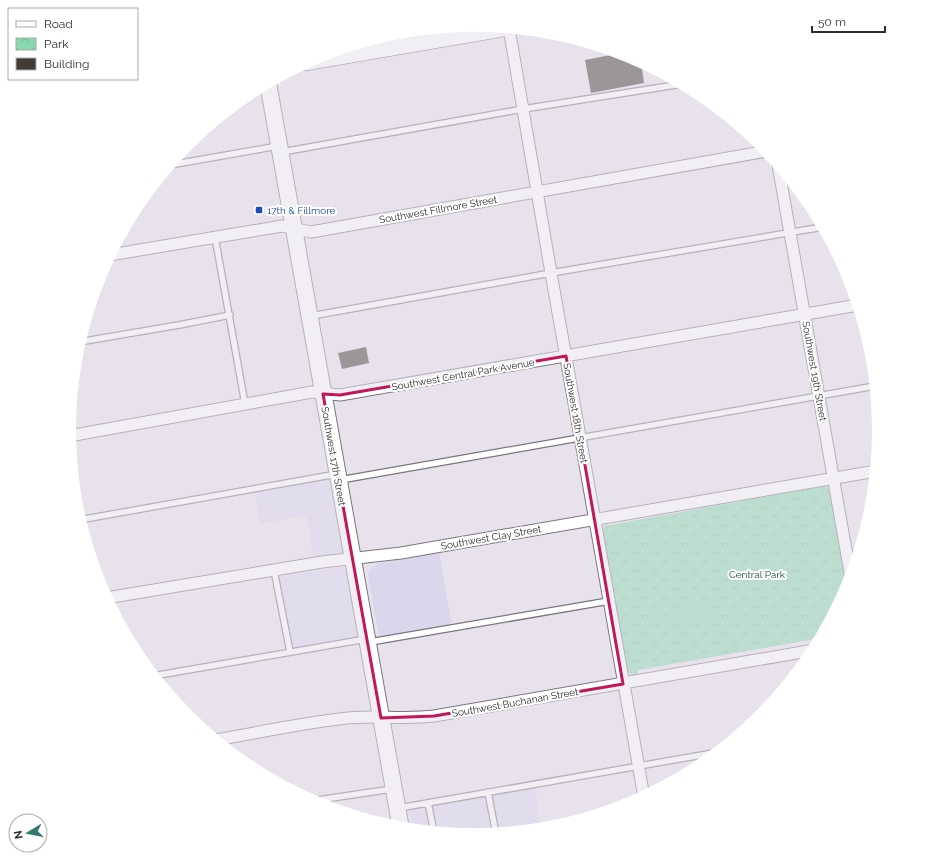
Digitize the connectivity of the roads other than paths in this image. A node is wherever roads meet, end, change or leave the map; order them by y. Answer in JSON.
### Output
{"nodes":[{"id":1,"x":477,"y":32,"type":"edge"},
{"id":2,"x":510,"y":34,"type":"edge"},
{"id":3,"x":343,"y":54,"type":"edge"},
{"id":4,"x":674,"y":85,"type":"edge"},
{"id":5,"x":269,"y":89,"type":"edge"},
{"id":6,"x":523,"y":109,"type":"junction"},
{"id":7,"x":279,"y":149,"type":"junction"},
{"id":8,"x":759,"y":152,"type":"edge"},
{"id":9,"x":178,"y":164,"type":"edge"},
{"id":10,"x":780,"y":175,"type":"edge"},
{"id":11,"x":537,"y":192,"type":"junction"},
{"id":12,"x":817,"y":228,"type":"edge"},
{"id":13,"x":294,"y":229,"type":"junction"},
{"id":14,"x":790,"y":233,"type":"junction"},
{"id":15,"x":215,"y":237,"type":"junction"},
{"id":16,"x":117,"y":254,"type":"edge"},
{"id":17,"x":551,"y":273,"type":"junction"},
{"id":18,"x":852,"y":306,"type":"edge"},
{"id":19,"x":804,"y":314,"type":"junction"},
{"id":20,"x":230,"y":315,"type":"junction"},
{"id":21,"x":309,"y":316,"type":"junction"},
{"id":22,"x":86,"y":341,"type":"edge"},
{"id":23,"x":566,"y":356,"type":"junction"},
{"id":24,"x":870,"y":387,"type":"edge"},
{"id":25,"x":323,"y":394,"type":"junction"},
{"id":26,"x":819,"y":396,"type":"junction"},
{"id":27,"x":245,"y":404,"type":"junction"},
{"id":28,"x":76,"y":435,"type":"edge"},
{"id":29,"x":580,"y":438,"type":"junction"},
{"id":30,"x":870,"y":472,"type":"edge"},
{"id":31,"x":338,"y":477,"type":"junction"},
{"id":32,"x":833,"y":478,"type":"junction"},
{"id":33,"x":86,"y":519,"type":"edge"},
{"id":34,"x":595,"y":519,"type":"junction"},
{"id":35,"x":851,"y":558,"type":"edge"},
{"id":36,"x":352,"y":559,"type":"junction"},
{"id":37,"x":274,"y":570,"type":"junction"},
{"id":38,"x":112,"y":597,"type":"edge"},
{"id":39,"x":609,"y":601,"type":"junction"},
{"id":40,"x":367,"y":641,"type":"junction"},
{"id":41,"x":290,"y":652,"type":"junction"},
{"id":42,"x":805,"y":652,"type":"edge"},
{"id":43,"x":159,"y":675,"type":"edge"},
{"id":44,"x":624,"y":684,"type":"junction"},
{"id":45,"x":381,"y":718,"type":"junction"},
{"id":46,"x":221,"y":739,"type":"edge"},
{"id":47,"x":706,"y":754,"type":"edge"},
{"id":48,"x":638,"y":766,"type":"junction"},
{"id":49,"x":394,"y":789,"type":"junction"},
{"id":50,"x":643,"y":791,"type":"edge"},
{"id":51,"x":488,"y":792,"type":"junction"},
{"id":52,"x":325,"y":800,"type":"edge"},
{"id":53,"x":428,"y":803,"type":"junction"},
{"id":54,"x":397,"y":808,"type":"junction"},
{"id":55,"x":400,"y":822,"type":"edge"},
{"id":56,"x":433,"y":827,"type":"edge"},
{"id":57,"x":495,"y":828,"type":"edge"}],
"edges":[{"from":1,"to":3,"type":"main road"},
{"from":2,"to":6,"type":"street","name":"Southwest 18th Street"},
{"from":4,"to":6,"type":"lane"},
{"from":5,"to":7,"type":"main road","name":"Southwest 17th Street"},
{"from":6,"to":7,"type":"lane"},
{"from":6,"to":11,"type":"street","name":"Southwest 18th Street"},
{"from":7,"to":9,"type":"lane"},
{"from":7,"to":13,"type":"main road","name":"Southwest 17th Street"},
{"from":8,"to":11,"type":"street","name":"Southwest Fillmore Street"},
{"from":10,"to":14,"type":"street","name":"Southwest 19th Street"},
{"from":11,"to":13,"type":"street","name":"Southwest Fillmore Street"},
{"from":11,"to":17,"type":"street","name":"Southwest 18th Street"},
{"from":12,"to":14,"type":"lane"},
{"from":13,"to":15,"type":"street","name":"Southwest Fillmore Street"},
{"from":13,"to":21,"type":"main road","name":"Southwest 17th Street"},
{"from":14,"to":17,"type":"lane"},
{"from":14,"to":19,"type":"street","name":"Southwest 19th Street"},
{"from":15,"to":16,"type":"street","name":"Southwest Fillmore Street"},
{"from":15,"to":20,"type":"lane"},
{"from":17,"to":21,"type":"lane"},
{"from":17,"to":23,"type":"street","name":"Southwest 18th Street"},
{"from":18,"to":19,"type":"street","name":"Southwest Central Park Avenue"},
{"from":19,"to":23,"type":"street","name":"Southwest Central Park Avenue"},
{"from":19,"to":26,"type":"street","name":"Southwest 19th Street"},
{"from":20,"to":22,"type":"lane"},
{"from":20,"to":27,"type":"lane"},
{"from":21,"to":25,"type":"main road","name":"Southwest 17th Street"},
{"from":23,"to":25,"type":"street","name":"Southwest Central Park Avenue"},
{"from":23,"to":29,"type":"street","name":"Southwest 18th Street"},
{"from":24,"to":26,"type":"lane"},
{"from":25,"to":27,"type":"street","name":"Southwest Central Park Avenue"},
{"from":25,"to":31,"type":"main road","name":"Southwest 17th Street"},
{"from":26,"to":29,"type":"lane"},
{"from":26,"to":32,"type":"street","name":"Southwest 19th Street"},
{"from":27,"to":28,"type":"street","name":"Southwest Central Park Avenue"},
{"from":29,"to":31,"type":"lane"},
{"from":29,"to":34,"type":"street","name":"Southwest 18th Street"},
{"from":30,"to":32,"type":"street","name":"Southwest Clay Street"},
{"from":31,"to":33,"type":"lane"},
{"from":31,"to":36,"type":"main road","name":"Southwest 17th Street"},
{"from":32,"to":34,"type":"street","name":"Southwest Clay Street"},
{"from":32,"to":35,"type":"street","name":"Southwest 19th Street"},
{"from":34,"to":36,"type":"street","name":"Southwest Clay Street"},
{"from":34,"to":39,"type":"street","name":"Southwest 18th Street"},
{"from":36,"to":37,"type":"street","name":"Southwest Clay Street"},
{"from":36,"to":40,"type":"main road","name":"Southwest 17th Street"},
{"from":37,"to":38,"type":"street","name":"Southwest Clay Street"},
{"from":37,"to":41,"type":"lane"},
{"from":39,"to":40,"type":"lane"},
{"from":39,"to":44,"type":"street","name":"Southwest 18th Street"},
{"from":40,"to":41,"type":"lane"},
{"from":40,"to":45,"type":"main road","name":"Southwest 17th Street"},
{"from":41,"to":43,"type":"lane"},
{"from":42,"to":44,"type":"street","name":"Southwest Buchanan Street"},
{"from":44,"to":45,"type":"street","name":"Southwest Buchanan Street"},
{"from":44,"to":48,"type":"street","name":"Southwest 18th Street"},
{"from":45,"to":46,"type":"street","name":"Southwest Buchanan Street"},
{"from":45,"to":49,"type":"main road","name":"Southwest 17th Street"},
{"from":47,"to":48,"type":"lane"},
{"from":48,"to":50,"type":"street","name":"Southwest 18th Street"},
{"from":48,"to":51,"type":"lane"},
{"from":49,"to":52,"type":"lane"},
{"from":49,"to":54,"type":"main road","name":"Southwest 17th Street"},
{"from":51,"to":53,"type":"lane"},
{"from":51,"to":57,"type":"lane"},
{"from":53,"to":54,"type":"lane"},
{"from":53,"to":56,"type":"lane"},
{"from":54,"to":55,"type":"main road","name":"Southwest 17th Street"}]}
